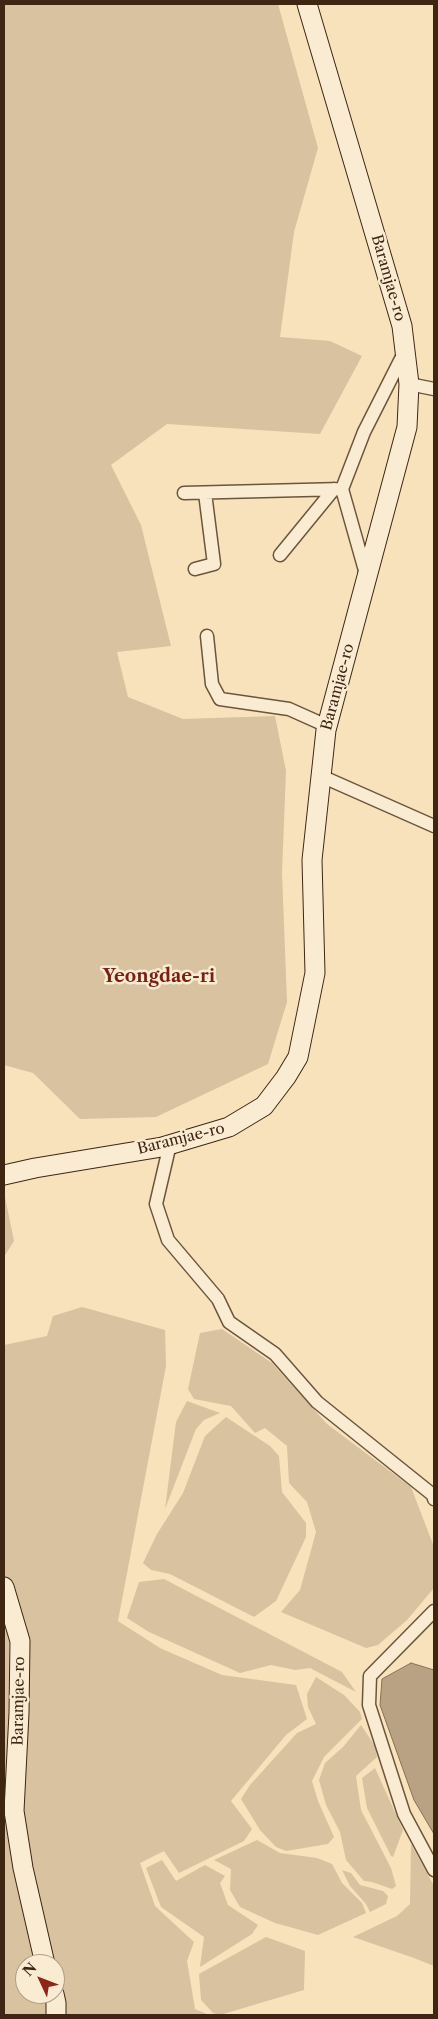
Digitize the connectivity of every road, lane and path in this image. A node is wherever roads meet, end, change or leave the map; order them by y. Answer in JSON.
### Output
{"nodes":[{"id":1,"x":307,"y":4,"type":"edge"},
{"id":2,"x":405,"y":351,"type":"junction"},
{"id":3,"x":409,"y":384,"type":"junction"},
{"id":4,"x":434,"y":389,"type":"edge"},
{"id":5,"x":338,"y":489,"type":"junction"},
{"id":6,"x":205,"y":492,"type":"junction"},
{"id":7,"x":184,"y":493,"type":"dead end"},
{"id":8,"x":280,"y":555,"type":"dead end"},
{"id":9,"x":195,"y":568,"type":"dead end"},
{"id":10,"x":367,"y":578,"type":"junction"},
{"id":11,"x":208,"y":636,"type":"dead end"},
{"id":12,"x":327,"y":726,"type":"junction"},
{"id":13,"x":321,"y":776,"type":"junction"},
{"id":14,"x":434,"y":826,"type":"edge"},
{"id":15,"x":170,"y":1144,"type":"junction"},
{"id":16,"x":4,"y":1176,"type":"edge"},
{"id":17,"x":434,"y":1499,"type":"edge"},
{"id":18,"x":4,"y":1587,"type":"edge"},
{"id":19,"x":434,"y":1611,"type":"edge"},
{"id":20,"x":434,"y":1870,"type":"edge"},
{"id":21,"x":43,"y":1954,"type":"edge"}],
"edges":[{"from":1,"to":2,"type":"street","name":"Baramjae-ro"},
{"from":2,"to":3,"type":"street","name":"Baramjae-ro"},
{"from":2,"to":5,"type":"street"},
{"from":3,"to":4,"type":"street"},
{"from":3,"to":10,"type":"street","name":"Baramjae-ro"},
{"from":5,"to":6,"type":"street"},
{"from":5,"to":8,"type":"street"},
{"from":5,"to":10,"type":"street"},
{"from":6,"to":7,"type":"street"},
{"from":6,"to":9,"type":"street"},
{"from":10,"to":12,"type":"street","name":"Baramjae-ro"},
{"from":11,"to":12,"type":"street"},
{"from":12,"to":13,"type":"street","name":"Baramjae-ro"},
{"from":13,"to":14,"type":"street"},
{"from":13,"to":15,"type":"street","name":"Baramjae-ro"},
{"from":15,"to":16,"type":"street","name":"Baramjae-ro"},
{"from":15,"to":17,"type":"street"},
{"from":18,"to":21,"type":"street","name":"Baramjae-ro"},
{"from":19,"to":20,"type":"street"}]}
